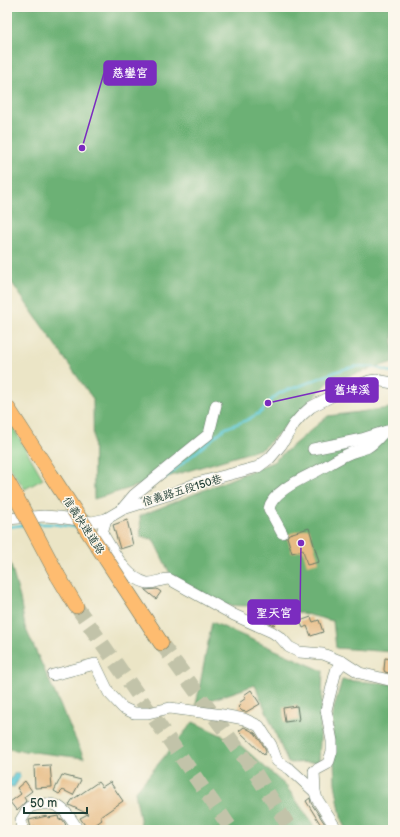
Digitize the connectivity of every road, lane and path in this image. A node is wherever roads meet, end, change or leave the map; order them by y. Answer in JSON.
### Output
{"nodes":[{"id":1,"x":393,"y":383,"type":"edge"},
{"id":2,"x":216,"y":405,"type":"dead end"},
{"id":3,"x":7,"y":407,"type":"edge"},
{"id":4,"x":389,"y":431,"type":"edge"},
{"id":5,"x":313,"y":450,"type":"dead end"},
{"id":6,"x":7,"y":481,"type":"edge"},
{"id":7,"x":123,"y":509,"type":"junction"},
{"id":8,"x":7,"y":518,"type":"edge"},
{"id":9,"x":106,"y":519,"type":"junction"},
{"id":10,"x":282,"y":533,"type":"dead end"},
{"id":11,"x":76,"y":606,"type":"tunnel mouth"},
{"id":12,"x":161,"y":643,"type":"tunnel mouth"},
{"id":13,"x":340,"y":666,"type":"junction"},
{"id":14,"x":52,"y":675,"type":"dead end"},
{"id":15,"x":393,"y":681,"type":"edge"},
{"id":16,"x":315,"y":792,"type":"junction"},
{"id":17,"x":22,"y":830,"type":"edge"},
{"id":18,"x":78,"y":830,"type":"edge"},
{"id":19,"x":337,"y":830,"type":"edge"}],
"edges":[{"from":1,"to":7,"type":"street","name":"信義路五段150巷"},
{"from":2,"to":7,"type":"street"},
{"from":3,"to":12,"type":"highway","name":"信義快速道路","bridge":true},
{"from":4,"to":5,"type":"street"},
{"from":4,"to":10,"type":"street"},
{"from":6,"to":11,"type":"highway","bridge":true},
{"from":7,"to":9,"type":"street","name":"信義路五段150巷"},
{"from":8,"to":9,"type":"street","name":"信義路五段150巷"},
{"from":9,"to":13,"type":"street"},
{"from":13,"to":15,"type":"street"},
{"from":13,"to":16,"type":"street"},
{"from":14,"to":16,"type":"street"},
{"from":16,"to":19,"type":"street"},
{"from":17,"to":18,"type":"street"}]}
